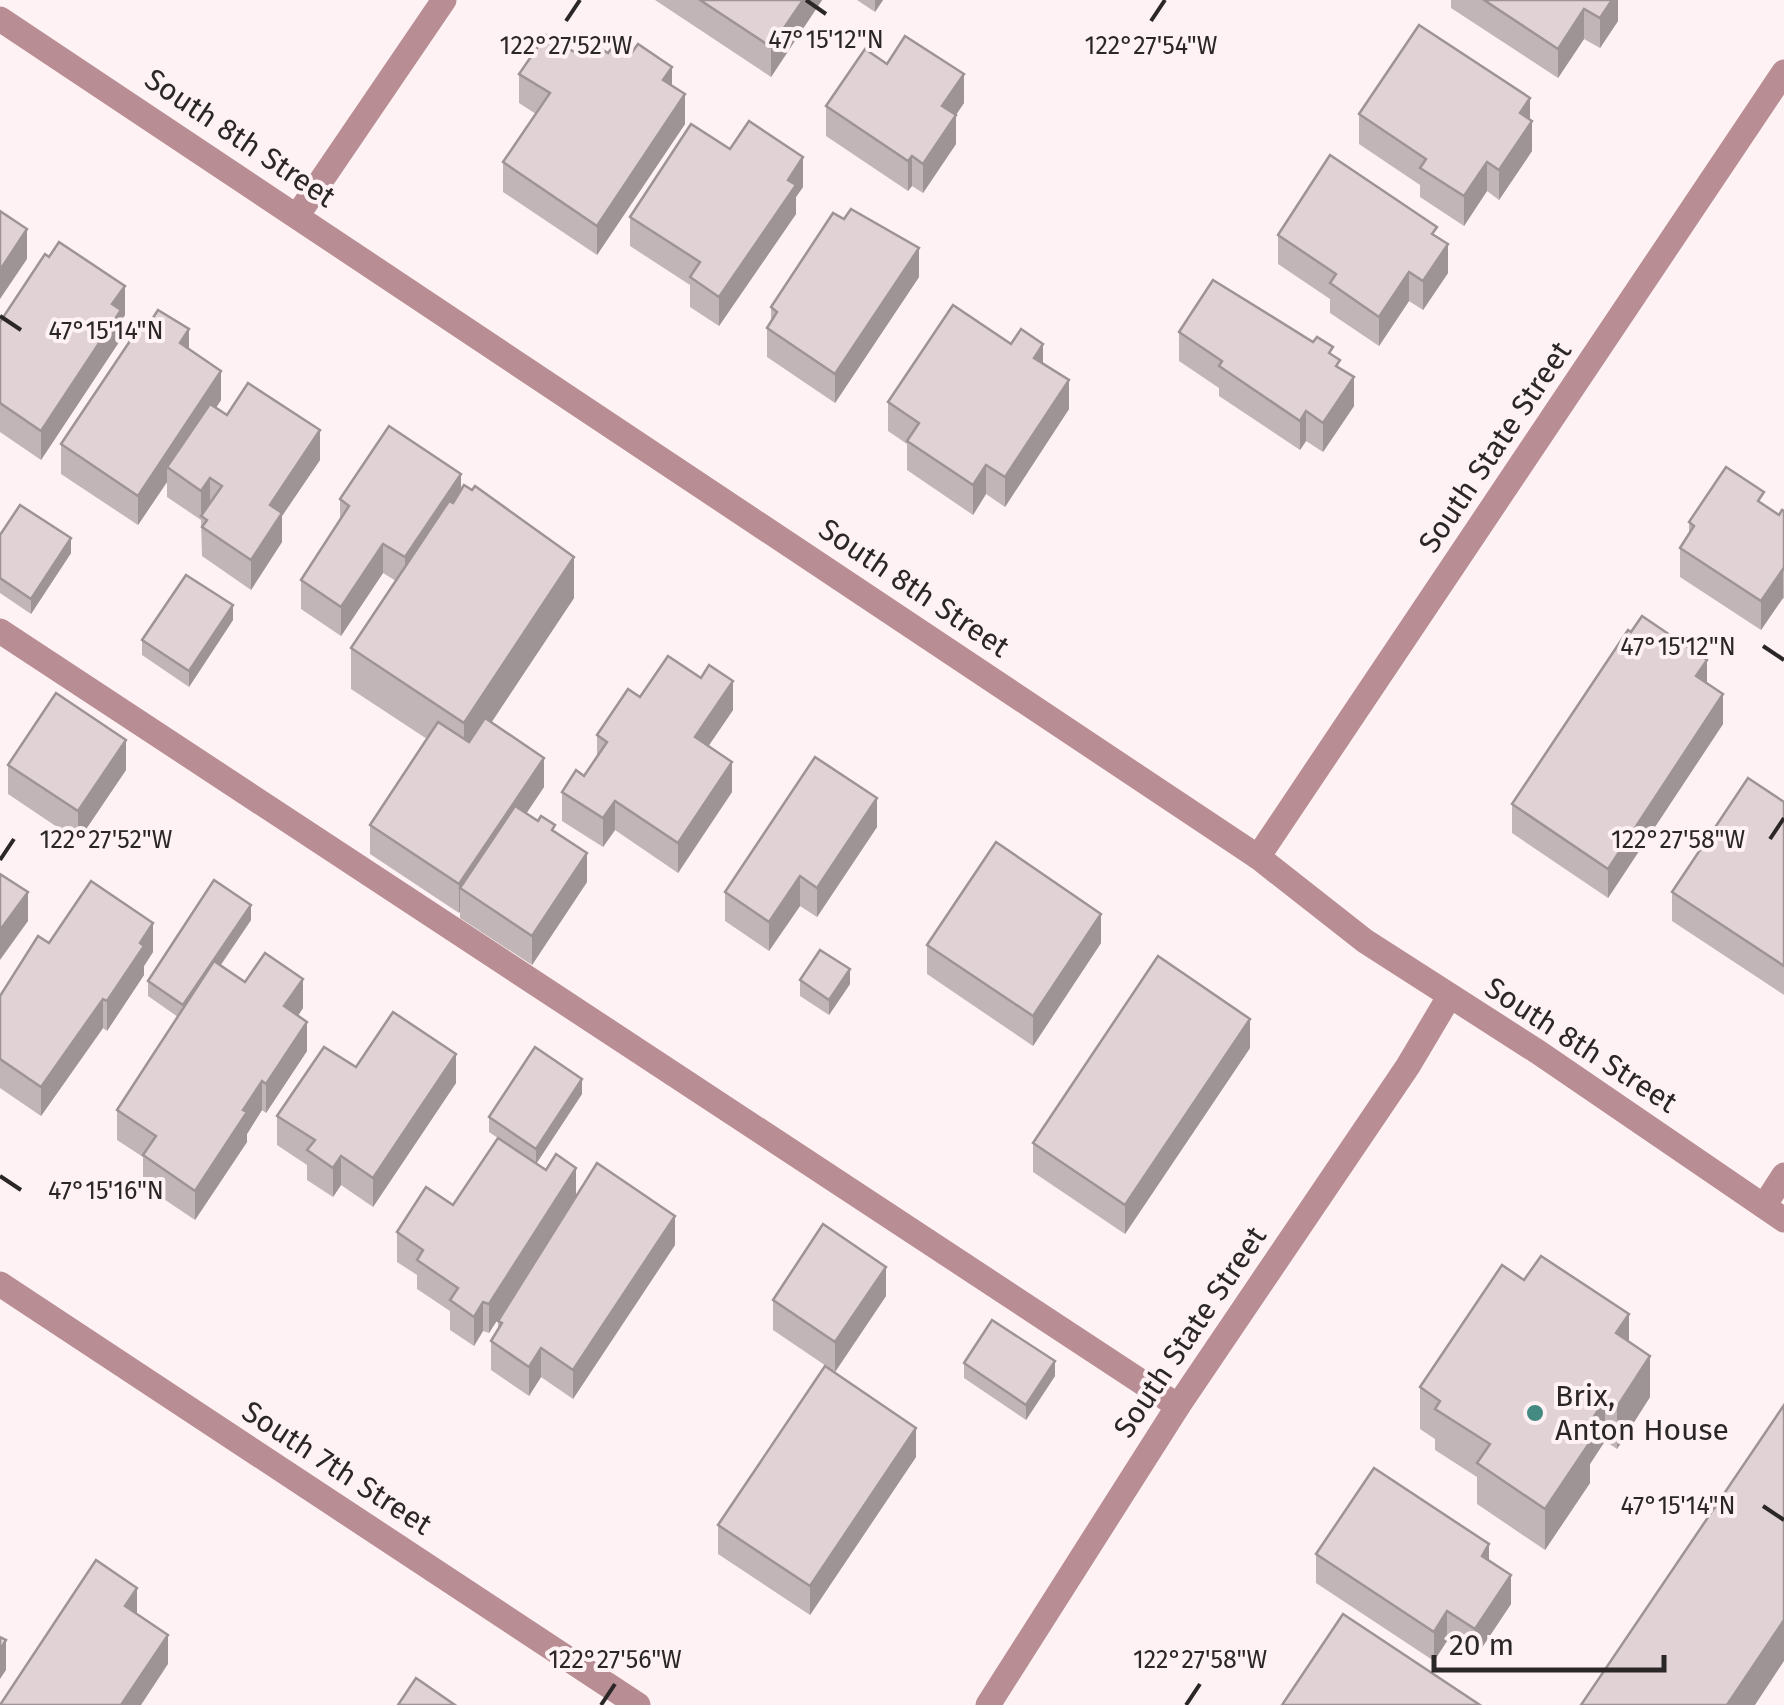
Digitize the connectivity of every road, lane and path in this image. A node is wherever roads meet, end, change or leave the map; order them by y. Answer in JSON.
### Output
{"nodes":[{"id":1,"x":444,"y":0,"type":"edge"},
{"id":2,"x":0,"y":19,"type":"edge"},
{"id":3,"x":1784,"y":72,"type":"edge"},
{"id":4,"x":297,"y":216,"type":"junction"},
{"id":5,"x":0,"y":632,"type":"edge"},
{"id":6,"x":1258,"y":857,"type":"junction"},
{"id":7,"x":1450,"y":997,"type":"junction"},
{"id":8,"x":1784,"y":1175,"type":"edge"},
{"id":9,"x":1774,"y":1213,"type":"edge"},
{"id":10,"x":0,"y":1284,"type":"edge"},
{"id":11,"x":1178,"y":1406,"type":"junction"},
{"id":12,"x":638,"y":1705,"type":"edge"},
{"id":13,"x":988,"y":1705,"type":"edge"}],
"edges":[{"from":1,"to":4,"type":"street"},
{"from":2,"to":4,"type":"street","name":"South 8th Street"},
{"from":3,"to":6,"type":"street","name":"South State Street"},
{"from":4,"to":6,"type":"street","name":"South 8th Street"},
{"from":5,"to":11,"type":"street"},
{"from":6,"to":7,"type":"street","name":"South 8th Street"},
{"from":7,"to":9,"type":"street","name":"South 8th Street"},
{"from":7,"to":11,"type":"street","name":"South State Street"},
{"from":8,"to":9,"type":"street"},
{"from":10,"to":12,"type":"street","name":"South 7th Street"},
{"from":11,"to":13,"type":"street","name":"South State Street"}]}
